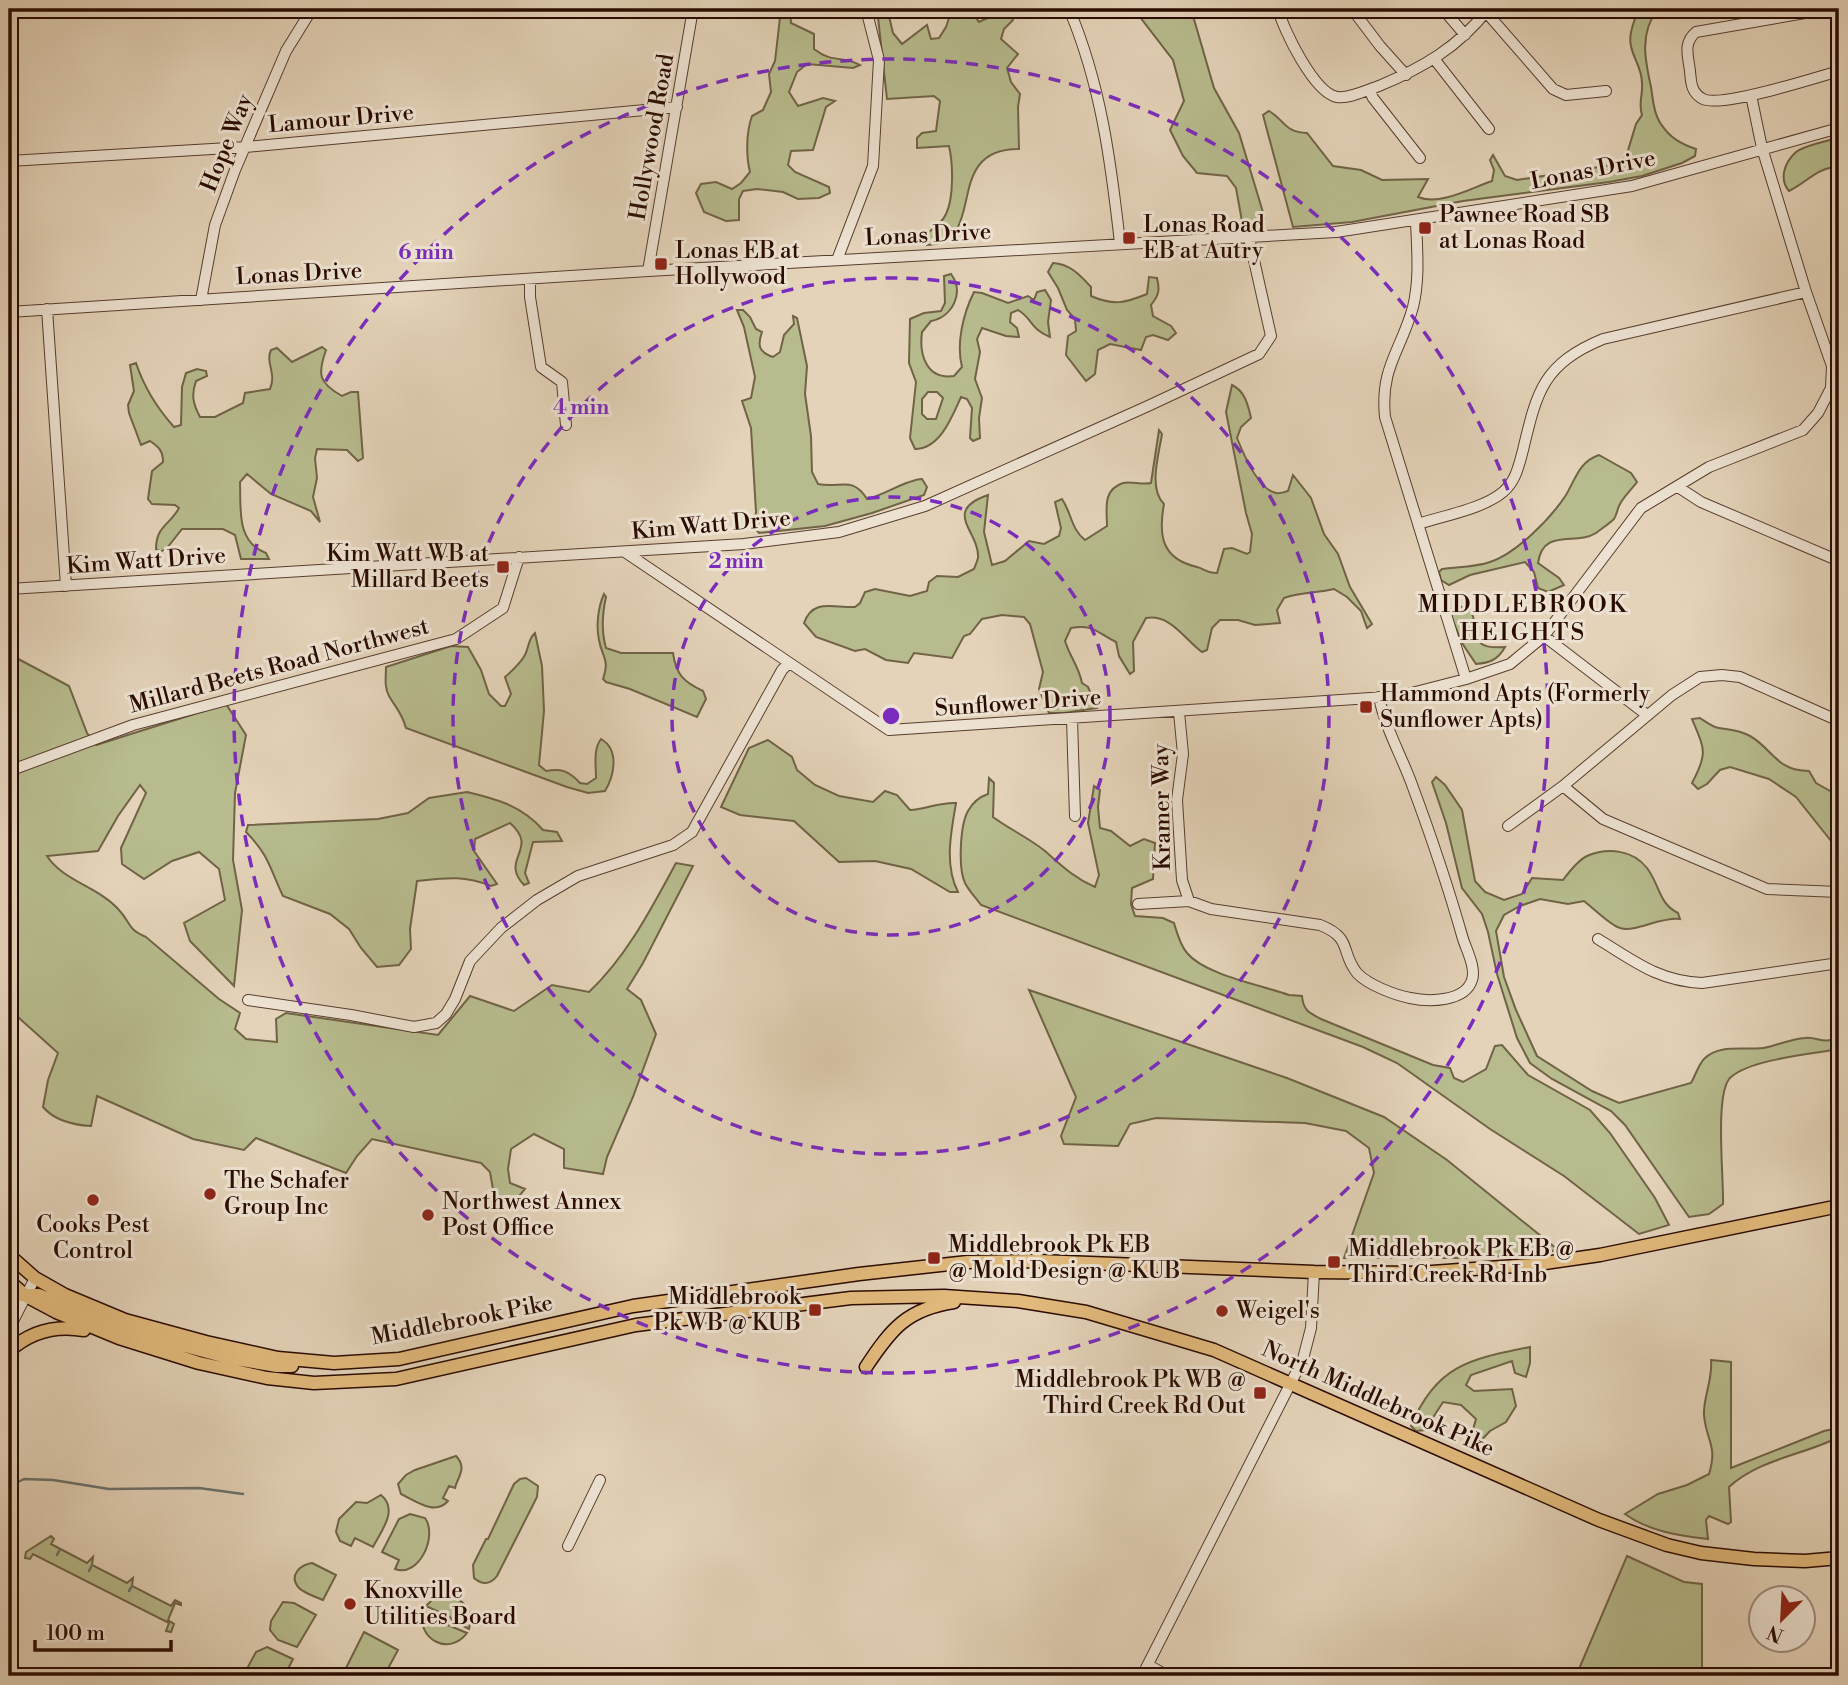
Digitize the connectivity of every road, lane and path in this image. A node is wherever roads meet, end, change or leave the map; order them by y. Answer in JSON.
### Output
{"nodes":[{"id":1,"x":312,"y":9,"type":"edge"},
{"id":2,"x":693,"y":9,"type":"edge"},
{"id":3,"x":866,"y":9,"type":"edge"},
{"id":4,"x":1069,"y":9,"type":"edge"},
{"id":5,"x":1278,"y":9,"type":"edge"},
{"id":6,"x":1352,"y":9,"type":"edge"},
{"id":7,"x":1443,"y":9,"type":"edge"},
{"id":8,"x":1487,"y":10,"type":"edge"},
{"id":9,"x":9,"y":14,"type":"edge"},
{"id":10,"x":1839,"y":16,"type":"edge"},
{"id":11,"x":1465,"y":35,"type":"junction"},
{"id":12,"x":11,"y":55,"type":"dead end"},
{"id":13,"x":1434,"y":60,"type":"junction"},
{"id":14,"x":1839,"y":71,"type":"edge"},
{"id":15,"x":1406,"y":75,"type":"junction"},
{"id":16,"x":1369,"y":90,"type":"junction"},
{"id":17,"x":1606,"y":91,"type":"dead end"},
{"id":18,"x":1751,"y":94,"type":"junction"},
{"id":19,"x":677,"y":107,"type":"junction"},
{"id":20,"x":1839,"y":128,"type":"edge"},
{"id":21,"x":1489,"y":129,"type":"dead end"},
{"id":22,"x":246,"y":147,"type":"junction"},
{"id":23,"x":1762,"y":148,"type":"junction"},
{"id":24,"x":1420,"y":158,"type":"dead end"},
{"id":25,"x":9,"y":161,"type":"edge"},
{"id":26,"x":1416,"y":220,"type":"junction"},
{"id":27,"x":1249,"y":238,"type":"junction"},
{"id":28,"x":1120,"y":243,"type":"junction"},
{"id":29,"x":837,"y":260,"type":"junction"},
{"id":30,"x":648,"y":271,"type":"junction"},
{"id":31,"x":530,"y":280,"type":"junction"},
{"id":32,"x":1806,"y":292,"type":"junction"},
{"id":33,"x":201,"y":300,"type":"junction"},
{"id":34,"x":47,"y":309,"type":"junction"},
{"id":35,"x":9,"y":312,"type":"edge"},
{"id":36,"x":566,"y":425,"type":"dead end"},
{"id":37,"x":1678,"y":487,"type":"junction"},
{"id":38,"x":1418,"y":524,"type":"junction"},
{"id":39,"x":625,"y":552,"type":"junction"},
{"id":40,"x":519,"y":556,"type":"junction"},
{"id":41,"x":1839,"y":561,"type":"edge"},
{"id":42,"x":66,"y":586,"type":"junction"},
{"id":43,"x":9,"y":589,"type":"edge"},
{"id":44,"x":1544,"y":636,"type":"junction"},
{"id":45,"x":789,"y":663,"type":"junction"},
{"id":46,"x":1466,"y":680,"type":"junction"},
{"id":47,"x":1379,"y":697,"type":"junction"},
{"id":48,"x":1180,"y":712,"type":"junction"},
{"id":49,"x":1647,"y":715,"type":"junction"},
{"id":50,"x":1072,"y":719,"type":"junction"},
{"id":51,"x":1839,"y":721,"type":"edge"},
{"id":52,"x":9,"y":771,"type":"edge"},
{"id":53,"x":1563,"y":786,"type":"junction"},
{"id":54,"x":1075,"y":816,"type":"dead end"},
{"id":55,"x":1508,"y":827,"type":"dead end"},
{"id":56,"x":1839,"y":892,"type":"edge"},
{"id":57,"x":1189,"y":901,"type":"junction"},
{"id":58,"x":1138,"y":904,"type":"dead end"},
{"id":59,"x":1598,"y":939,"type":"dead end"},
{"id":60,"x":1839,"y":963,"type":"edge"},
{"id":61,"x":248,"y":1000,"type":"dead end"},
{"id":62,"x":1839,"y":1206,"type":"edge"},
{"id":63,"x":9,"y":1255,"type":"edge"},
{"id":64,"x":1314,"y":1272,"type":"junction"},
{"id":65,"x":35,"y":1278,"type":"junction"},
{"id":66,"x":9,"y":1281,"type":"edge"},
{"id":67,"x":26,"y":1296,"type":"junction"},
{"id":68,"x":850,"y":1298,"type":"joint"},
{"id":69,"x":981,"y":1298,"type":"junction"},
{"id":70,"x":9,"y":1299,"type":"edge"},
{"id":71,"x":9,"y":1329,"type":"edge"},
{"id":72,"x":111,"y":1335,"type":"junction"},
{"id":73,"x":9,"y":1351,"type":"edge"},
{"id":74,"x":334,"y":1363,"type":"junction"},
{"id":75,"x":866,"y":1367,"type":"dead end"},
{"id":76,"x":1292,"y":1384,"type":"junction"},
{"id":77,"x":600,"y":1480,"type":"dead end"},
{"id":78,"x":568,"y":1546,"type":"dead end"},
{"id":79,"x":1839,"y":1558,"type":"edge"},
{"id":80,"x":1148,"y":1665,"type":"junction"},
{"id":81,"x":1142,"y":1676,"type":"edge"},
{"id":82,"x":1168,"y":1676,"type":"edge"}],
"edges":[{"from":1,"to":22,"type":"street","name":"Hope Way"},
{"from":2,"to":19,"type":"street","name":"Hollywood Road"},
{"from":3,"to":29,"type":"street"},
{"from":4,"to":28,"type":"street"},
{"from":5,"to":16,"type":"street"},
{"from":6,"to":15,"type":"street"},
{"from":7,"to":11,"type":"street"},
{"from":8,"to":11,"type":"street"},
{"from":8,"to":17,"type":"street"},
{"from":9,"to":12,"type":"street"},
{"from":10,"to":18,"type":"street"},
{"from":11,"to":13,"type":"street"},
{"from":13,"to":15,"type":"street"},
{"from":13,"to":21,"type":"street"},
{"from":14,"to":18,"type":"street"},
{"from":15,"to":16,"type":"street"},
{"from":16,"to":24,"type":"street"},
{"from":18,"to":23,"type":"street","name":"Sunflower Drive"},
{"from":19,"to":22,"type":"street","name":"Lamour Drive"},
{"from":19,"to":30,"type":"street","name":"Hollywood Road"},
{"from":20,"to":23,"type":"street","name":"Lonas Drive"},
{"from":22,"to":25,"type":"street","name":"Lamour Drive"},
{"from":22,"to":33,"type":"street","name":"Hope Way"},
{"from":23,"to":26,"type":"street","name":"Lonas Drive"},
{"from":23,"to":32,"type":"street","name":"Sunflower Drive"},
{"from":26,"to":27,"type":"street","name":"Lonas Drive"},
{"from":26,"to":38,"type":"street"},
{"from":27,"to":28,"type":"street","name":"Lonas Drive"},
{"from":27,"to":39,"type":"street","name":"Kim Watt Drive"},
{"from":28,"to":29,"type":"street","name":"Lonas Drive"},
{"from":29,"to":30,"type":"street","name":"Lonas Drive"},
{"from":30,"to":31,"type":"street","name":"Lonas Drive"},
{"from":31,"to":33,"type":"street","name":"Lonas Drive"},
{"from":31,"to":36,"type":"street"},
{"from":32,"to":37,"type":"street","name":"Sunflower Drive"},
{"from":32,"to":38,"type":"street"},
{"from":33,"to":34,"type":"street","name":"Lonas Drive"},
{"from":34,"to":35,"type":"street","name":"Lonas Drive"},
{"from":34,"to":42,"type":"street"},
{"from":37,"to":41,"type":"street"},
{"from":37,"to":44,"type":"street","name":"Sunflower Drive"},
{"from":38,"to":46,"type":"street"},
{"from":39,"to":40,"type":"street","name":"Kim Watt Drive"},
{"from":39,"to":45,"type":"street","name":"Sunflower Drive"},
{"from":40,"to":42,"type":"street","name":"Kim Watt Drive"},
{"from":40,"to":52,"type":"street","name":"Millard Beets Road Northwest"},
{"from":42,"to":43,"type":"street","name":"Kim Watt Drive"},
{"from":44,"to":46,"type":"street","name":"Sunflower Drive"},
{"from":44,"to":49,"type":"street"},
{"from":45,"to":50,"type":"street","name":"Sunflower Drive"},
{"from":45,"to":61,"type":"street"},
{"from":46,"to":47,"type":"street","name":"Sunflower Drive"},
{"from":47,"to":48,"type":"street","name":"Sunflower Drive"},
{"from":47,"to":57,"type":"street"},
{"from":48,"to":50,"type":"street","name":"Sunflower Drive"},
{"from":48,"to":57,"type":"street","name":"Kramer Way"},
{"from":49,"to":51,"type":"street"},
{"from":49,"to":53,"type":"street"},
{"from":50,"to":54,"type":"street"},
{"from":53,"to":55,"type":"street"},
{"from":53,"to":56,"type":"street"},
{"from":57,"to":58,"type":"street"},
{"from":59,"to":60,"type":"street"},
{"from":62,"to":64,"type":"main road","name":"Middlebrook Pike"},
{"from":63,"to":65,"type":"main road","name":"Middlebrook Pike"},
{"from":64,"to":74,"type":"main road","name":"Middlebrook Pike"},
{"from":64,"to":76,"type":"street"},
{"from":65,"to":67,"type":"street"},
{"from":65,"to":74,"type":"main road","name":"Middlebrook Pike"},
{"from":66,"to":67,"type":"main road","name":"Middlebrook Pike"},
{"from":67,"to":70,"type":"main road"},
{"from":67,"to":71,"type":"street"},
{"from":67,"to":72,"type":"main road","name":"Middlebrook Pike"},
{"from":67,"to":74,"type":"main road"},
{"from":68,"to":69,"type":"main road","name":"North Middlebrook Pike"},
{"from":68,"to":72,"type":"main road","name":"Middlebrook Pike"},
{"from":69,"to":75,"type":"main road"},
{"from":69,"to":76,"type":"main road","name":"North Middlebrook Pike"},
{"from":72,"to":73,"type":"main road"},
{"from":76,"to":79,"type":"main road","name":"North Middlebrook Pike"},
{"from":76,"to":80,"type":"street"},
{"from":77,"to":78,"type":"street"},
{"from":80,"to":81,"type":"street"},
{"from":80,"to":82,"type":"street"}]}
